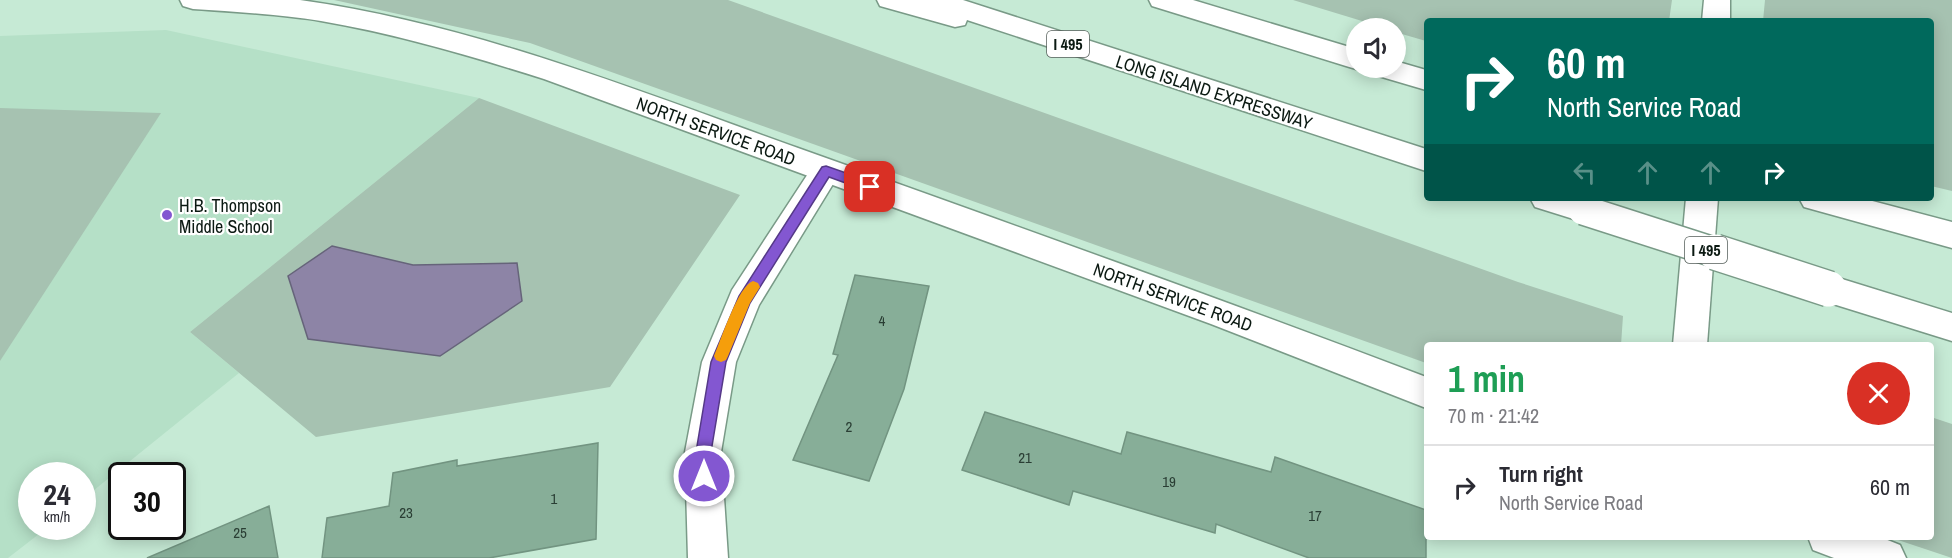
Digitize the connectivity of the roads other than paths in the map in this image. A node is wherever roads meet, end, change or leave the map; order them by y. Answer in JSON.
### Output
{"nodes":[{"id":1,"x":193,"y":0,"type":"edge"},
{"id":2,"x":890,"y":0,"type":"edge"},
{"id":3,"x":934,"y":0,"type":"edge"},
{"id":4,"x":1162,"y":0,"type":"edge"},
{"id":5,"x":1717,"y":0,"type":"edge"},
{"id":6,"x":1716,"y":18,"type":"edge"},
{"id":7,"x":1346,"y":56,"type":"edge"},
{"id":8,"x":1406,"y":74,"type":"edge"},
{"id":9,"x":1424,"y":79,"type":"edge"},
{"id":10,"x":1201,"y":88,"type":"junction"},
{"id":11,"x":1424,"y":159,"type":"edge"},
{"id":12,"x":826,"y":171,"type":"junction"},
{"id":13,"x":1555,"y":201,"type":"edge"},
{"id":14,"x":1702,"y":201,"type":"edge"},
{"id":15,"x":1824,"y":201,"type":"edge"},
{"id":16,"x":1952,"y":236,"type":"edge"},
{"id":17,"x":1952,"y":327,"type":"edge"},
{"id":18,"x":1690,"y":342,"type":"edge"},
{"id":19,"x":1424,"y":392,"type":"edge"},
{"id":20,"x":1835,"y":540,"type":"edge"},
{"id":21,"x":708,"y":558,"type":"edge"},
{"id":22,"x":1886,"y":558,"type":"edge"}],
"edges":[{"from":1,"to":12,"type":"main road","name":"NORTH SERVICE ROAD"},
{"from":2,"to":10,"type":"main road"},
{"from":3,"to":10,"type":"main road","name":"LONG ISLAND EXPRESSWAY","number":"I 495"},
{"from":4,"to":7,"type":"main road"},
{"from":5,"to":6,"type":"main road"},
{"from":8,"to":9,"type":"main road"},
{"from":10,"to":11,"type":"main road","name":"LONG ISLAND EXPRESSWAY","number":"I 495"},
{"from":12,"to":19,"type":"main road","name":"NORTH SERVICE ROAD"},
{"from":12,"to":21,"type":"main road"},
{"from":13,"to":17,"type":"main road","number":"I 495","bridge":true},
{"from":14,"to":18,"type":"main road"},
{"from":15,"to":16,"type":"main road"},
{"from":20,"to":22,"type":"main road"}]}
